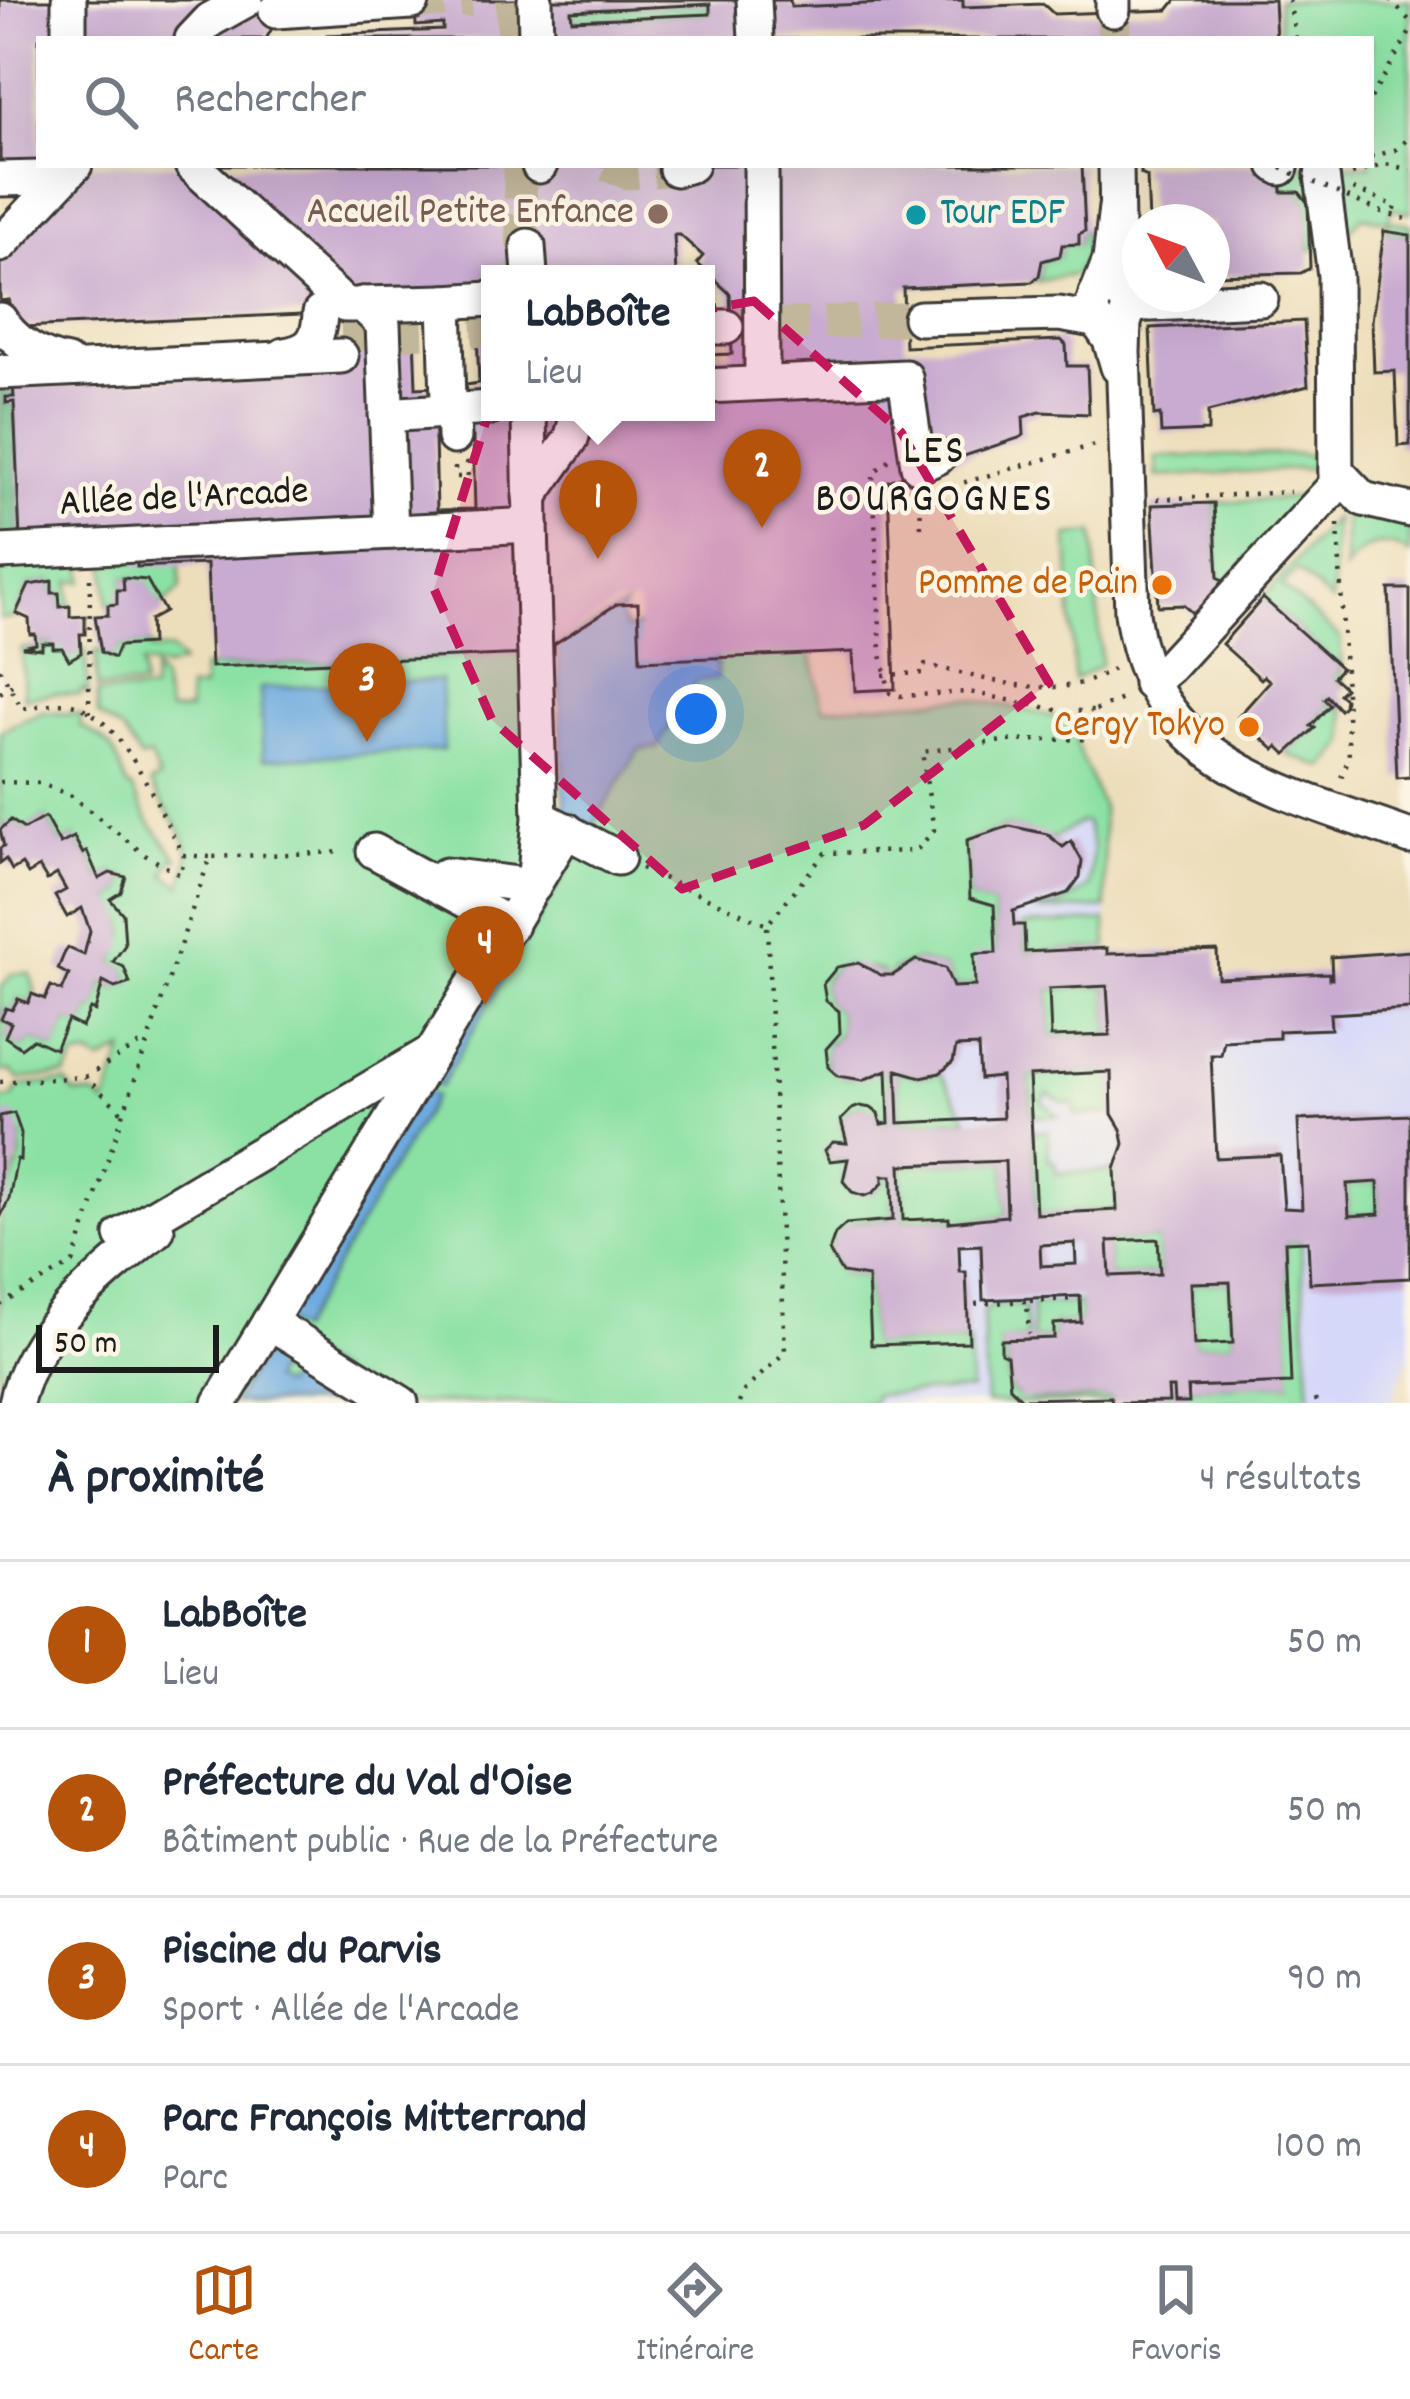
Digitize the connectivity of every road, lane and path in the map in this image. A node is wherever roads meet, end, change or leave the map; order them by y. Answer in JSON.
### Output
{"nodes":[{"id":1,"x":69,"y":0,"type":"edge"},
{"id":2,"x":754,"y":0,"type":"edge"},
{"id":3,"x":1289,"y":0,"type":"edge"},
{"id":4,"x":1390,"y":0,"type":"edge"},
{"id":5,"x":412,"y":2,"type":"edge"},
{"id":6,"x":261,"y":5,"type":"edge"},
{"id":7,"x":1410,"y":21,"type":"edge"},
{"id":8,"x":1410,"y":32,"type":"edge"},
{"id":9,"x":69,"y":36,"type":"edge"},
{"id":10,"x":195,"y":36,"type":"edge"},
{"id":11,"x":756,"y":36,"type":"edge"},
{"id":12,"x":1295,"y":36,"type":"edge"},
{"id":13,"x":1374,"y":93,"type":"edge"},
{"id":14,"x":1410,"y":137,"type":"edge"},
{"id":15,"x":1374,"y":156,"type":"edge"},
{"id":16,"x":1386,"y":164,"type":"dead end"},
{"id":17,"x":195,"y":168,"type":"edge"},
{"id":18,"x":761,"y":168,"type":"edge"},
{"id":19,"x":1116,"y":168,"type":"edge"},
{"id":20,"x":1284,"y":168,"type":"edge"},
{"id":21,"x":1410,"y":170,"type":"edge"},
{"id":22,"x":64,"y":177,"type":"edge"},
{"id":23,"x":0,"y":179,"type":"edge"},
{"id":24,"x":1337,"y":182,"type":"joint"},
{"id":25,"x":1393,"y":216,"type":"junction"},
{"id":26,"x":1410,"y":220,"type":"edge"},
{"id":27,"x":0,"y":245,"type":"edge"},
{"id":28,"x":1261,"y":298,"type":"dead end"},
{"id":29,"x":481,"y":308,"type":"tunnel mouth"},
{"id":30,"x":1109,"y":308,"type":"junction"},
{"id":31,"x":920,"y":318,"type":"tunnel mouth"},
{"id":32,"x":0,"y":320,"type":"edge"},
{"id":33,"x":334,"y":329,"type":"junction"},
{"id":34,"x":448,"y":339,"type":"junction"},
{"id":35,"x":15,"y":349,"type":"edge"},
{"id":36,"x":94,"y":368,"type":"junction"},
{"id":37,"x":0,"y":372,"type":"edge"},
{"id":38,"x":762,"y":383,"type":"junction"},
{"id":39,"x":715,"y":386,"type":"edge"},
{"id":40,"x":386,"y":416,"type":"junction"},
{"id":41,"x":481,"y":418,"type":"edge"},
{"id":42,"x":530,"y":421,"type":"edge"},
{"id":43,"x":576,"y":421,"type":"edge"},
{"id":44,"x":1099,"y":444,"type":"dead end"},
{"id":45,"x":457,"y":445,"type":"junction"},
{"id":46,"x":926,"y":452,"type":"joint"},
{"id":47,"x":1329,"y":486,"type":"junction"},
{"id":48,"x":1128,"y":501,"type":"junction"},
{"id":49,"x":1410,"y":510,"type":"edge"},
{"id":50,"x":531,"y":512,"type":"junction"},
{"id":51,"x":921,"y":527,"type":"dead end"},
{"id":52,"x":382,"y":532,"type":"junction"},
{"id":53,"x":89,"y":548,"type":"junction"},
{"id":54,"x":0,"y":552,"type":"edge"},
{"id":55,"x":0,"y":669,"type":"edge"},
{"id":56,"x":1113,"y":669,"type":"dead end"},
{"id":57,"x":883,"y":675,"type":"junction"},
{"id":58,"x":1150,"y":683,"type":"junction"},
{"id":59,"x":12,"y":685,"type":"junction"},
{"id":60,"x":0,"y":693,"type":"edge"},
{"id":61,"x":1095,"y":711,"type":"junction"},
{"id":62,"x":89,"y":713,"type":"junction"},
{"id":63,"x":1341,"y":778,"type":"dead end"},
{"id":64,"x":0,"y":782,"type":"edge"},
{"id":65,"x":554,"y":824,"type":"junction"},
{"id":66,"x":1410,"y":837,"type":"edge"},
{"id":67,"x":374,"y":851,"type":"joint"},
{"id":68,"x":186,"y":855,"type":"junction"},
{"id":69,"x":209,"y":856,"type":"junction"},
{"id":70,"x":618,"y":858,"type":"joint"},
{"id":71,"x":436,"y":882,"type":"junction"},
{"id":72,"x":534,"y":886,"type":"junction"},
{"id":73,"x":511,"y":925,"type":"junction"},
{"id":74,"x":767,"y":925,"type":"junction"},
{"id":75,"x":146,"y":1046,"type":"junction"},
{"id":76,"x":434,"y":1052,"type":"junction"},
{"id":77,"x":85,"y":1077,"type":"junction"},
{"id":78,"x":0,"y":1082,"type":"edge"},
{"id":79,"x":124,"y":1114,"type":"junction"},
{"id":80,"x":1078,"y":1299,"type":"dead end"},
{"id":81,"x":1028,"y":1301,"type":"junction"},
{"id":82,"x":975,"y":1304,"type":"dead end"},
{"id":83,"x":0,"y":1305,"type":"edge"},
{"id":84,"x":269,"y":1322,"type":"junction"},
{"id":85,"x":1029,"y":1334,"type":"dead end"},
{"id":86,"x":16,"y":1403,"type":"edge"},
{"id":87,"x":220,"y":1403,"type":"edge"},
{"id":88,"x":401,"y":1403,"type":"edge"},
{"id":89,"x":739,"y":1403,"type":"edge"}],
"edges":[{"from":1,"to":9,"type":"street"},
{"from":2,"to":11,"type":"street"},
{"from":3,"to":12,"type":"path"},
{"from":4,"to":7,"type":"path"},
{"from":5,"to":6,"type":"street"},
{"from":6,"to":10,"type":"street"},
{"from":8,"to":13,"type":"path"},
{"from":14,"to":15,"type":"path"},
{"from":16,"to":21,"type":"path"},
{"from":17,"to":33,"type":"street"},
{"from":18,"to":38,"type":"street"},
{"from":19,"to":30,"type":"street"},
{"from":20,"to":25,"type":"path","bridge":true},
{"from":22,"to":23,"type":"street"},
{"from":22,"to":27,"type":"street"},
{"from":24,"to":25,"type":"path","bridge":true},
{"from":24,"to":47,"type":"street"},
{"from":25,"to":26,"type":"path","bridge":true},
{"from":28,"to":30,"type":"street"},
{"from":29,"to":34,"type":"street"},
{"from":30,"to":31,"type":"street"},
{"from":30,"to":48,"type":"street"},
{"from":32,"to":35,"type":"street"},
{"from":33,"to":35,"type":"street"},
{"from":33,"to":36,"type":"street"},
{"from":34,"to":40,"type":"street"},
{"from":34,"to":45,"type":"street"},
{"from":35,"to":36,"type":"street"},
{"from":36,"to":37,"type":"street"},
{"from":38,"to":39,"type":"street"},
{"from":38,"to":46,"type":"street"},
{"from":40,"to":45,"type":"street"},
{"from":40,"to":52,"type":"street"},
{"from":41,"to":45,"type":"street"},
{"from":42,"to":50,"type":"street"},
{"from":43,"to":50,"type":"street"},
{"from":44,"to":51,"type":"path"},
{"from":46,"to":57,"type":"path"},
{"from":47,"to":48,"type":"path"},
{"from":47,"to":49,"type":"street"},
{"from":47,"to":58,"type":"street"},
{"from":47,"to":63,"type":"path"},
{"from":48,"to":58,"type":"street"},
{"from":50,"to":52,"type":"street","name":"Allée de l'Arcade"},
{"from":50,"to":65,"type":"street"},
{"from":52,"to":53,"type":"street","name":"Allée de l'Arcade"},
{"from":53,"to":54,"type":"street","name":"Allée de l'Arcade"},
{"from":53,"to":62,"type":"path"},
{"from":55,"to":59,"type":"path"},
{"from":56,"to":57,"type":"path"},
{"from":57,"to":61,"type":"path"},
{"from":58,"to":61,"type":"path"},
{"from":58,"to":66,"type":"street"},
{"from":59,"to":60,"type":"path"},
{"from":59,"to":62,"type":"path"},
{"from":61,"to":74,"type":"path"},
{"from":62,"to":68,"type":"path"},
{"from":64,"to":68,"type":"path"},
{"from":65,"to":70,"type":"street"},
{"from":65,"to":72,"type":"street"},
{"from":67,"to":69,"type":"path"},
{"from":67,"to":71,"type":"street"},
{"from":68,"to":69,"type":"path"},
{"from":69,"to":75,"type":"path"},
{"from":70,"to":74,"type":"path"},
{"from":71,"to":72,"type":"street"},
{"from":71,"to":73,"type":"street"},
{"from":72,"to":73,"type":"street"},
{"from":73,"to":76,"type":"street"},
{"from":74,"to":89,"type":"path"},
{"from":75,"to":77,"type":"path"},
{"from":75,"to":79,"type":"path"},
{"from":76,"to":84,"type":"street"},
{"from":76,"to":86,"type":"street"},
{"from":77,"to":78,"type":"path"},
{"from":77,"to":79,"type":"path"},
{"from":79,"to":83,"type":"path"},
{"from":80,"to":81,"type":"path"},
{"from":81,"to":82,"type":"path"},
{"from":81,"to":85,"type":"path"},
{"from":84,"to":87,"type":"street"},
{"from":84,"to":88,"type":"street"}]}
